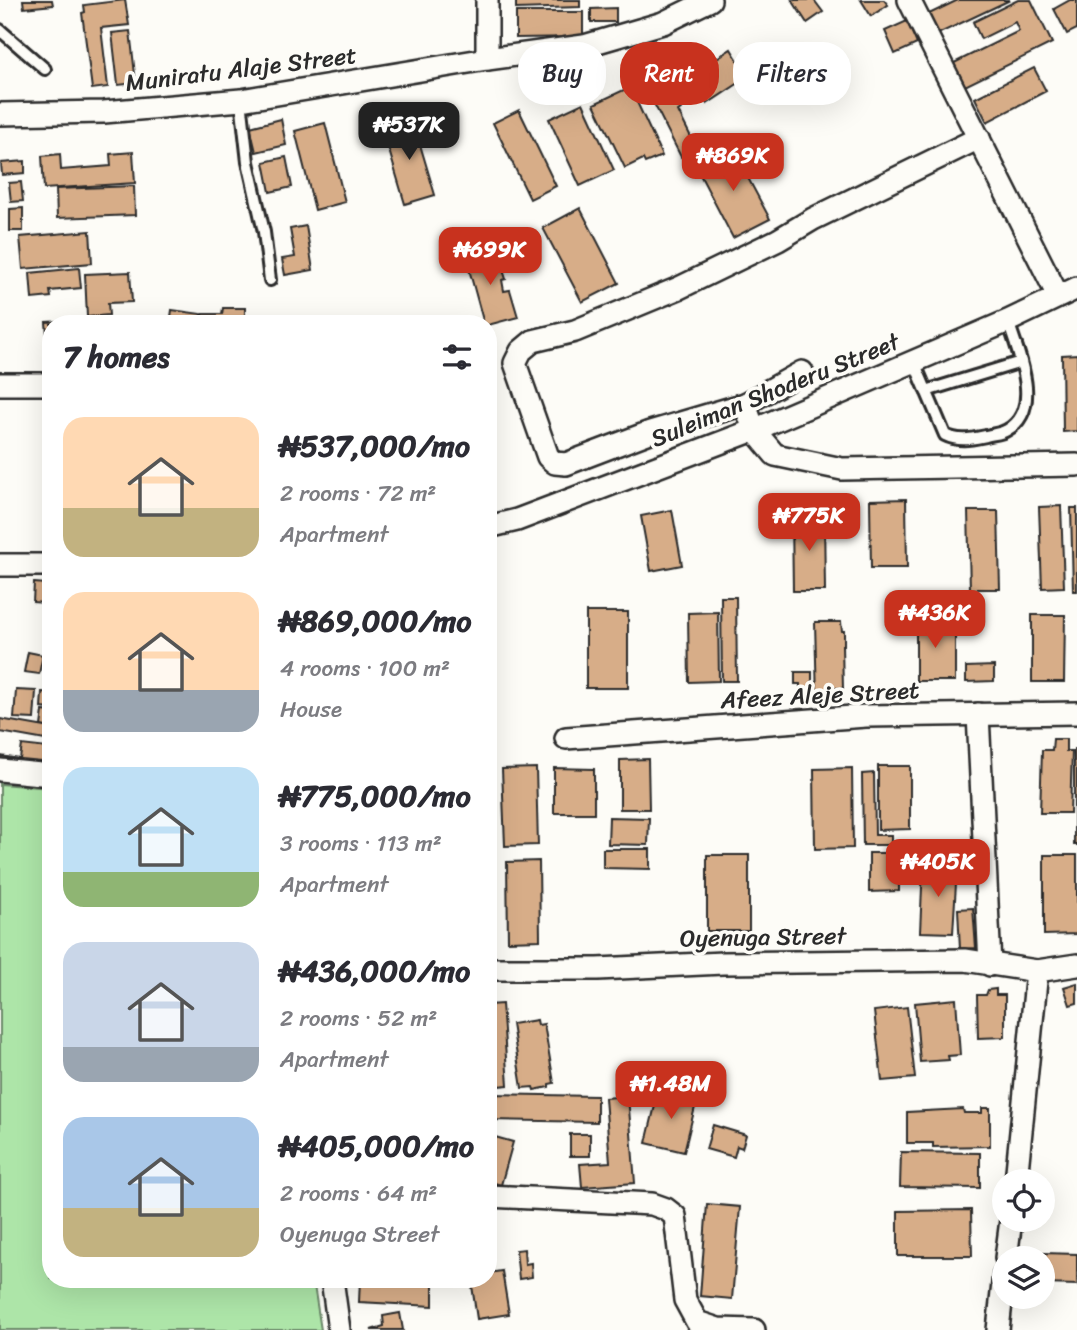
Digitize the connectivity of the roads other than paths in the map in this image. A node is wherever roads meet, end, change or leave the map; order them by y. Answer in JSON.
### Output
{"nodes":[{"id":1,"x":487,"y":0,"type":"edge"},
{"id":2,"x":710,"y":0,"type":"edge"},
{"id":3,"x":909,"y":0,"type":"edge"},
{"id":4,"x":0,"y":30,"type":"edge"},
{"id":5,"x":487,"y":59,"type":"junction"},
{"id":6,"x":45,"y":69,"type":"dead end"},
{"id":7,"x":241,"y":100,"type":"junction"},
{"id":8,"x":0,"y":114,"type":"edge"},
{"id":9,"x":979,"y":138,"type":"junction"},
{"id":10,"x":270,"y":280,"type":"dead end"},
{"id":11,"x":1067,"y":292,"type":"edge"},
{"id":12,"x":1008,"y":321,"type":"junction"},
{"id":13,"x":914,"y":362,"type":"junction"},
{"id":14,"x":1021,"y":362,"type":"junction"},
{"id":15,"x":803,"y":372,"type":"dead end"},
{"id":16,"x":0,"y":383,"type":"edge"},
{"id":17,"x":42,"y":384,"type":"edge"},
{"id":18,"x":926,"y":391,"type":"junction"},
{"id":19,"x":745,"y":404,"type":"junction"},
{"id":20,"x":754,"y":430,"type":"junction"},
{"id":21,"x":971,"y":439,"type":"junction"},
{"id":22,"x":1077,"y":464,"type":"edge"},
{"id":23,"x":973,"y":467,"type":"junction"},
{"id":24,"x":497,"y":525,"type":"edge"},
{"id":25,"x":0,"y":565,"type":"edge"},
{"id":26,"x":42,"y":565,"type":"edge"},
{"id":27,"x":1077,"y":713,"type":"edge"},
{"id":28,"x":978,"y":714,"type":"junction"},
{"id":29,"x":566,"y":738,"type":"dead end"},
{"id":30,"x":0,"y":771,"type":"edge"},
{"id":31,"x":42,"y":774,"type":"edge"},
{"id":32,"x":990,"y":965,"type":"junction"},
{"id":33,"x":1077,"y":965,"type":"edge"},
{"id":34,"x":497,"y":969,"type":"edge"},
{"id":35,"x":1037,"y":971,"type":"junction"},
{"id":36,"x":1017,"y":1169,"type":"edge"},
{"id":37,"x":497,"y":1196,"type":"edge"},
{"id":38,"x":333,"y":1288,"type":"edge"},
{"id":39,"x":1000,"y":1309,"type":"edge"},
{"id":40,"x":339,"y":1330,"type":"edge"},
{"id":41,"x":754,"y":1330,"type":"edge"},
{"id":42,"x":998,"y":1330,"type":"edge"}],
"edges":[{"from":1,"to":5,"type":"street"},
{"from":2,"to":5,"type":"street","name":"Muniratu Alaje Street"},
{"from":3,"to":9,"type":"street"},
{"from":4,"to":6,"type":"lane"},
{"from":5,"to":7,"type":"street","name":"Muniratu Alaje Street"},
{"from":7,"to":8,"type":"street","name":"Muniratu Alaje Street"},
{"from":7,"to":10,"type":"lane"},
{"from":9,"to":11,"type":"street"},
{"from":9,"to":19,"type":"street"},
{"from":11,"to":12,"type":"street","name":"Suleiman Shoderu Street"},
{"from":12,"to":13,"type":"street","name":"Suleiman Shoderu Street"},
{"from":12,"to":14,"type":"lane"},
{"from":13,"to":18,"type":"lane"},
{"from":13,"to":20,"type":"street","name":"Suleiman Shoderu Street"},
{"from":14,"to":18,"type":"lane"},
{"from":14,"to":21,"type":"lane"},
{"from":15,"to":19,"type":"street"},
{"from":16,"to":17,"type":"street"},
{"from":18,"to":21,"type":"lane"},
{"from":19,"to":20,"type":"street"},
{"from":20,"to":23,"type":"street"},
{"from":20,"to":24,"type":"street","name":"Suleiman Shoderu Street"},
{"from":21,"to":23,"type":"lane"},
{"from":22,"to":23,"type":"street"},
{"from":25,"to":26,"type":"street"},
{"from":27,"to":28,"type":"street","name":"Afeez Aleje Street"},
{"from":28,"to":29,"type":"street","name":"Afeez Aleje Street"},
{"from":28,"to":32,"type":"street"},
{"from":30,"to":31,"type":"street"},
{"from":32,"to":34,"type":"street","name":"Oyenuga Street"},
{"from":32,"to":35,"type":"street","name":"Oyenuga Street"},
{"from":33,"to":35,"type":"street","name":"Oyenuga Street"},
{"from":35,"to":36,"type":"street"},
{"from":37,"to":41,"type":"street"},
{"from":38,"to":40,"type":"street"},
{"from":39,"to":42,"type":"street"}]}
